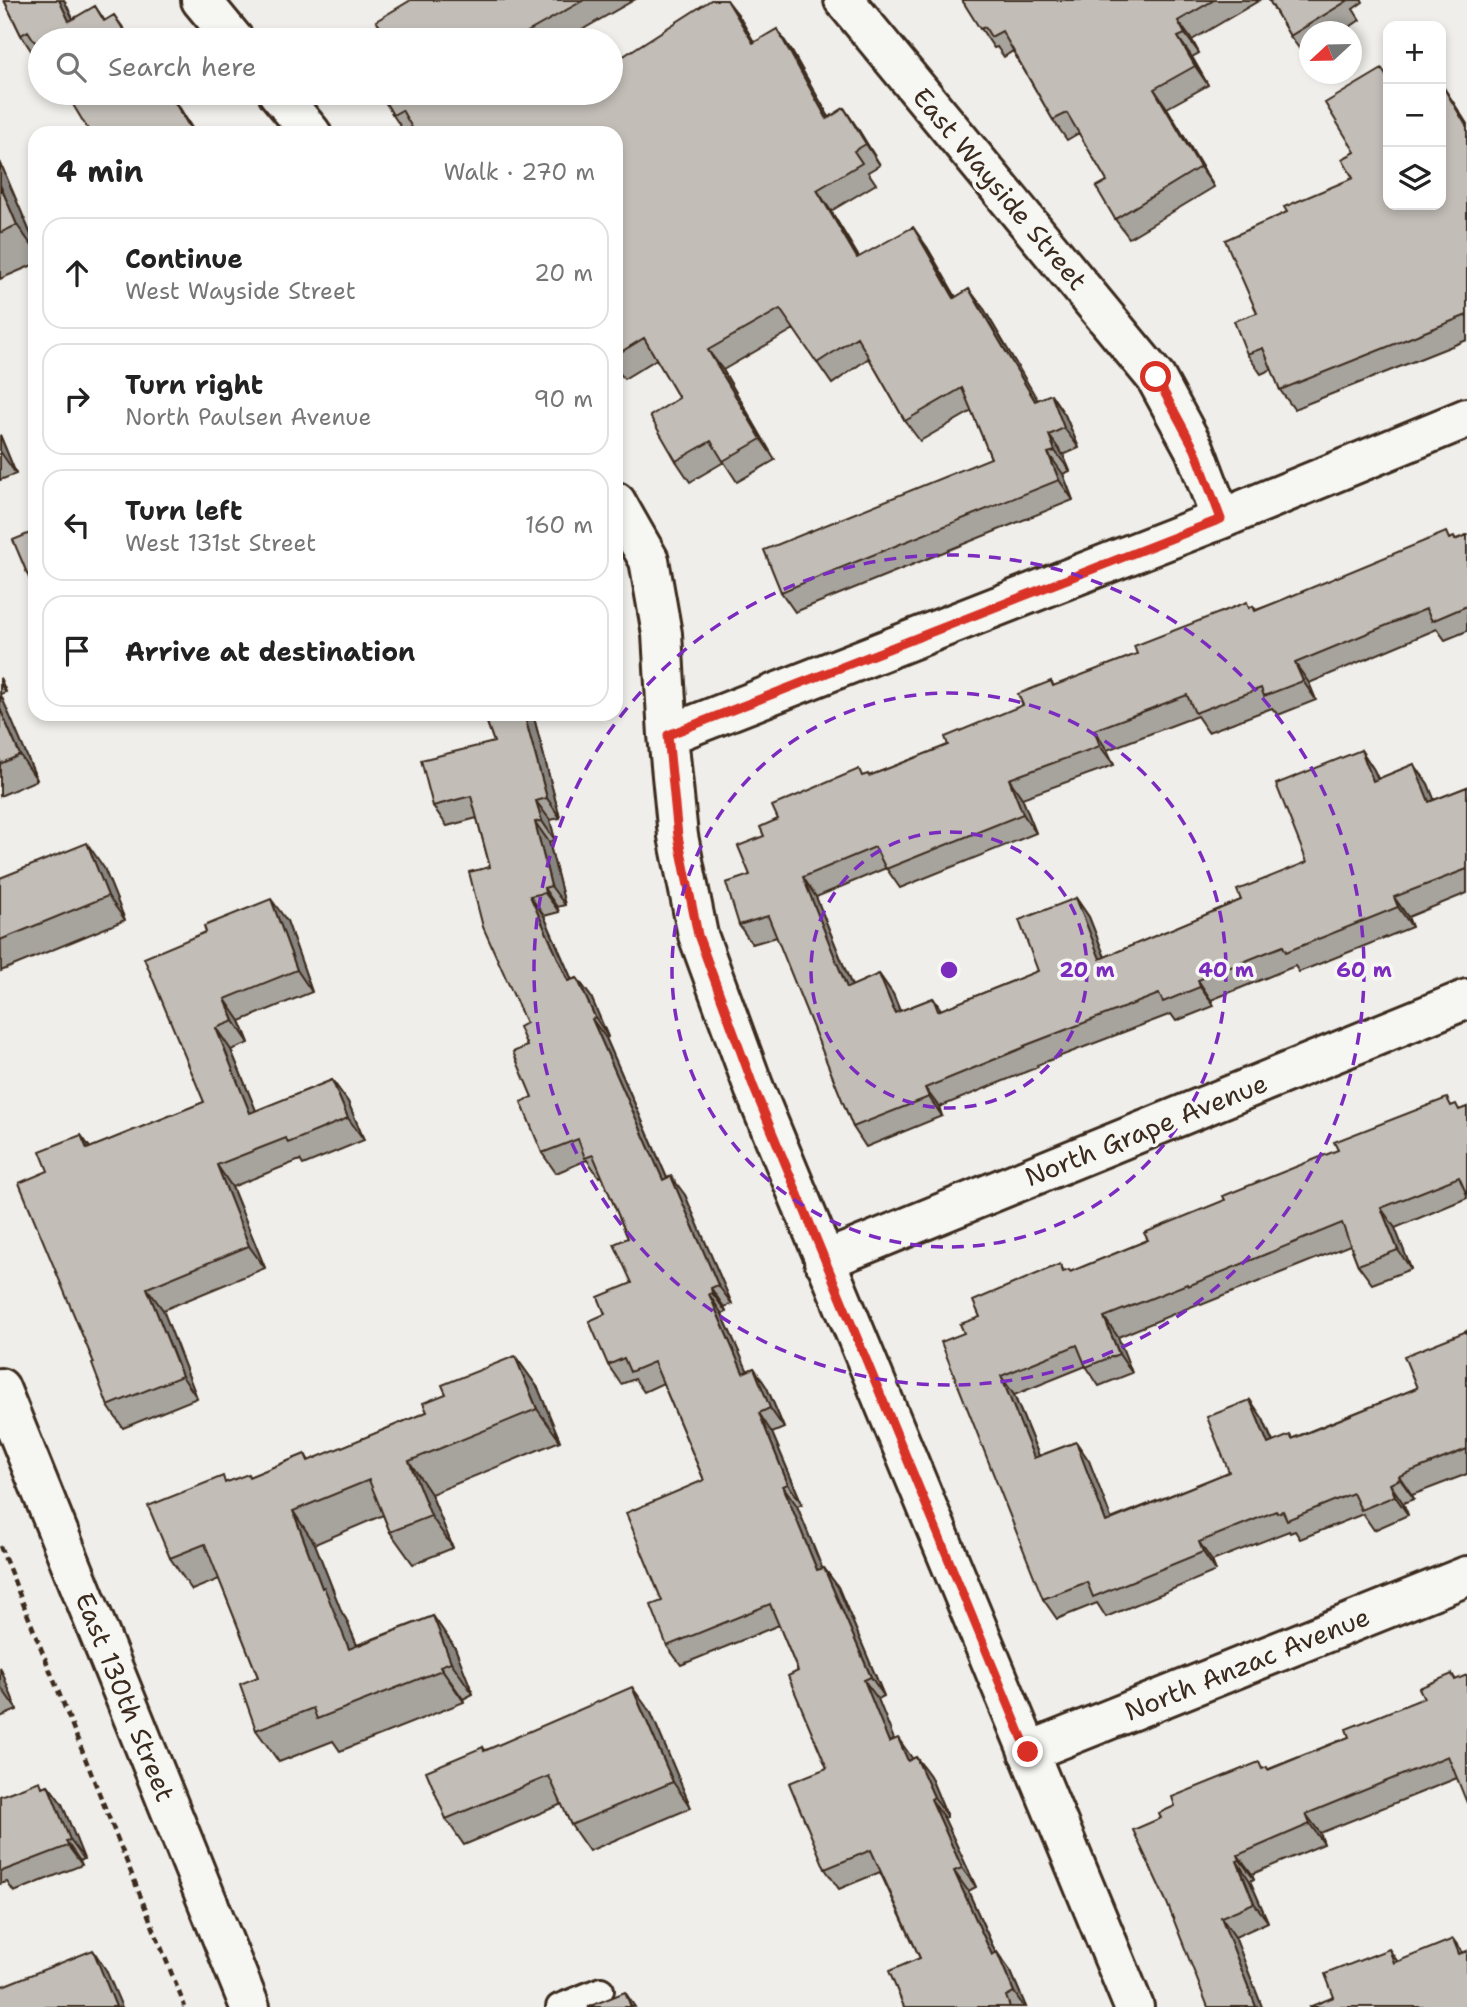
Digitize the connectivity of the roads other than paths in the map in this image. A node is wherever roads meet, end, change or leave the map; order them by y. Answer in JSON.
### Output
{"nodes":[{"id":1,"x":201,"y":0,"type":"edge"},
{"id":2,"x":844,"y":0,"type":"edge"},
{"id":3,"x":224,"y":28,"type":"edge"},
{"id":4,"x":288,"y":105,"type":"edge"},
{"id":5,"x":305,"y":126,"type":"edge"},
{"id":6,"x":1467,"y":418,"type":"edge"},
{"id":7,"x":623,"y":514,"type":"edge"},
{"id":8,"x":1221,"y":519,"type":"junction"},
{"id":9,"x":668,"y":735,"type":"junction"},
{"id":10,"x":1467,"y":999,"type":"edge"},
{"id":11,"x":824,"y":1261,"type":"junction"},
{"id":12,"x":0,"y":1388,"type":"edge"},
{"id":13,"x":1467,"y":1576,"type":"edge"},
{"id":14,"x":1028,"y":1752,"type":"junction"},
{"id":15,"x":601,"y":1990,"type":"dead end"},
{"id":16,"x":250,"y":2007,"type":"edge"},
{"id":17,"x":559,"y":2007,"type":"edge"},
{"id":18,"x":1134,"y":2007,"type":"edge"}],
"edges":[{"from":1,"to":3,"type":"street"},
{"from":2,"to":8,"type":"street","name":"East Wayside Street"},
{"from":4,"to":5,"type":"street"},
{"from":6,"to":8,"type":"street"},
{"from":7,"to":9,"type":"street"},
{"from":8,"to":9,"type":"street"},
{"from":9,"to":11,"type":"street"},
{"from":10,"to":11,"type":"street","name":"North Grape Avenue"},
{"from":11,"to":14,"type":"street"},
{"from":12,"to":16,"type":"street","name":"East 130th Street"},
{"from":13,"to":14,"type":"street","name":"North Anzac Avenue"},
{"from":14,"to":18,"type":"street"},
{"from":15,"to":17,"type":"lane"}]}
